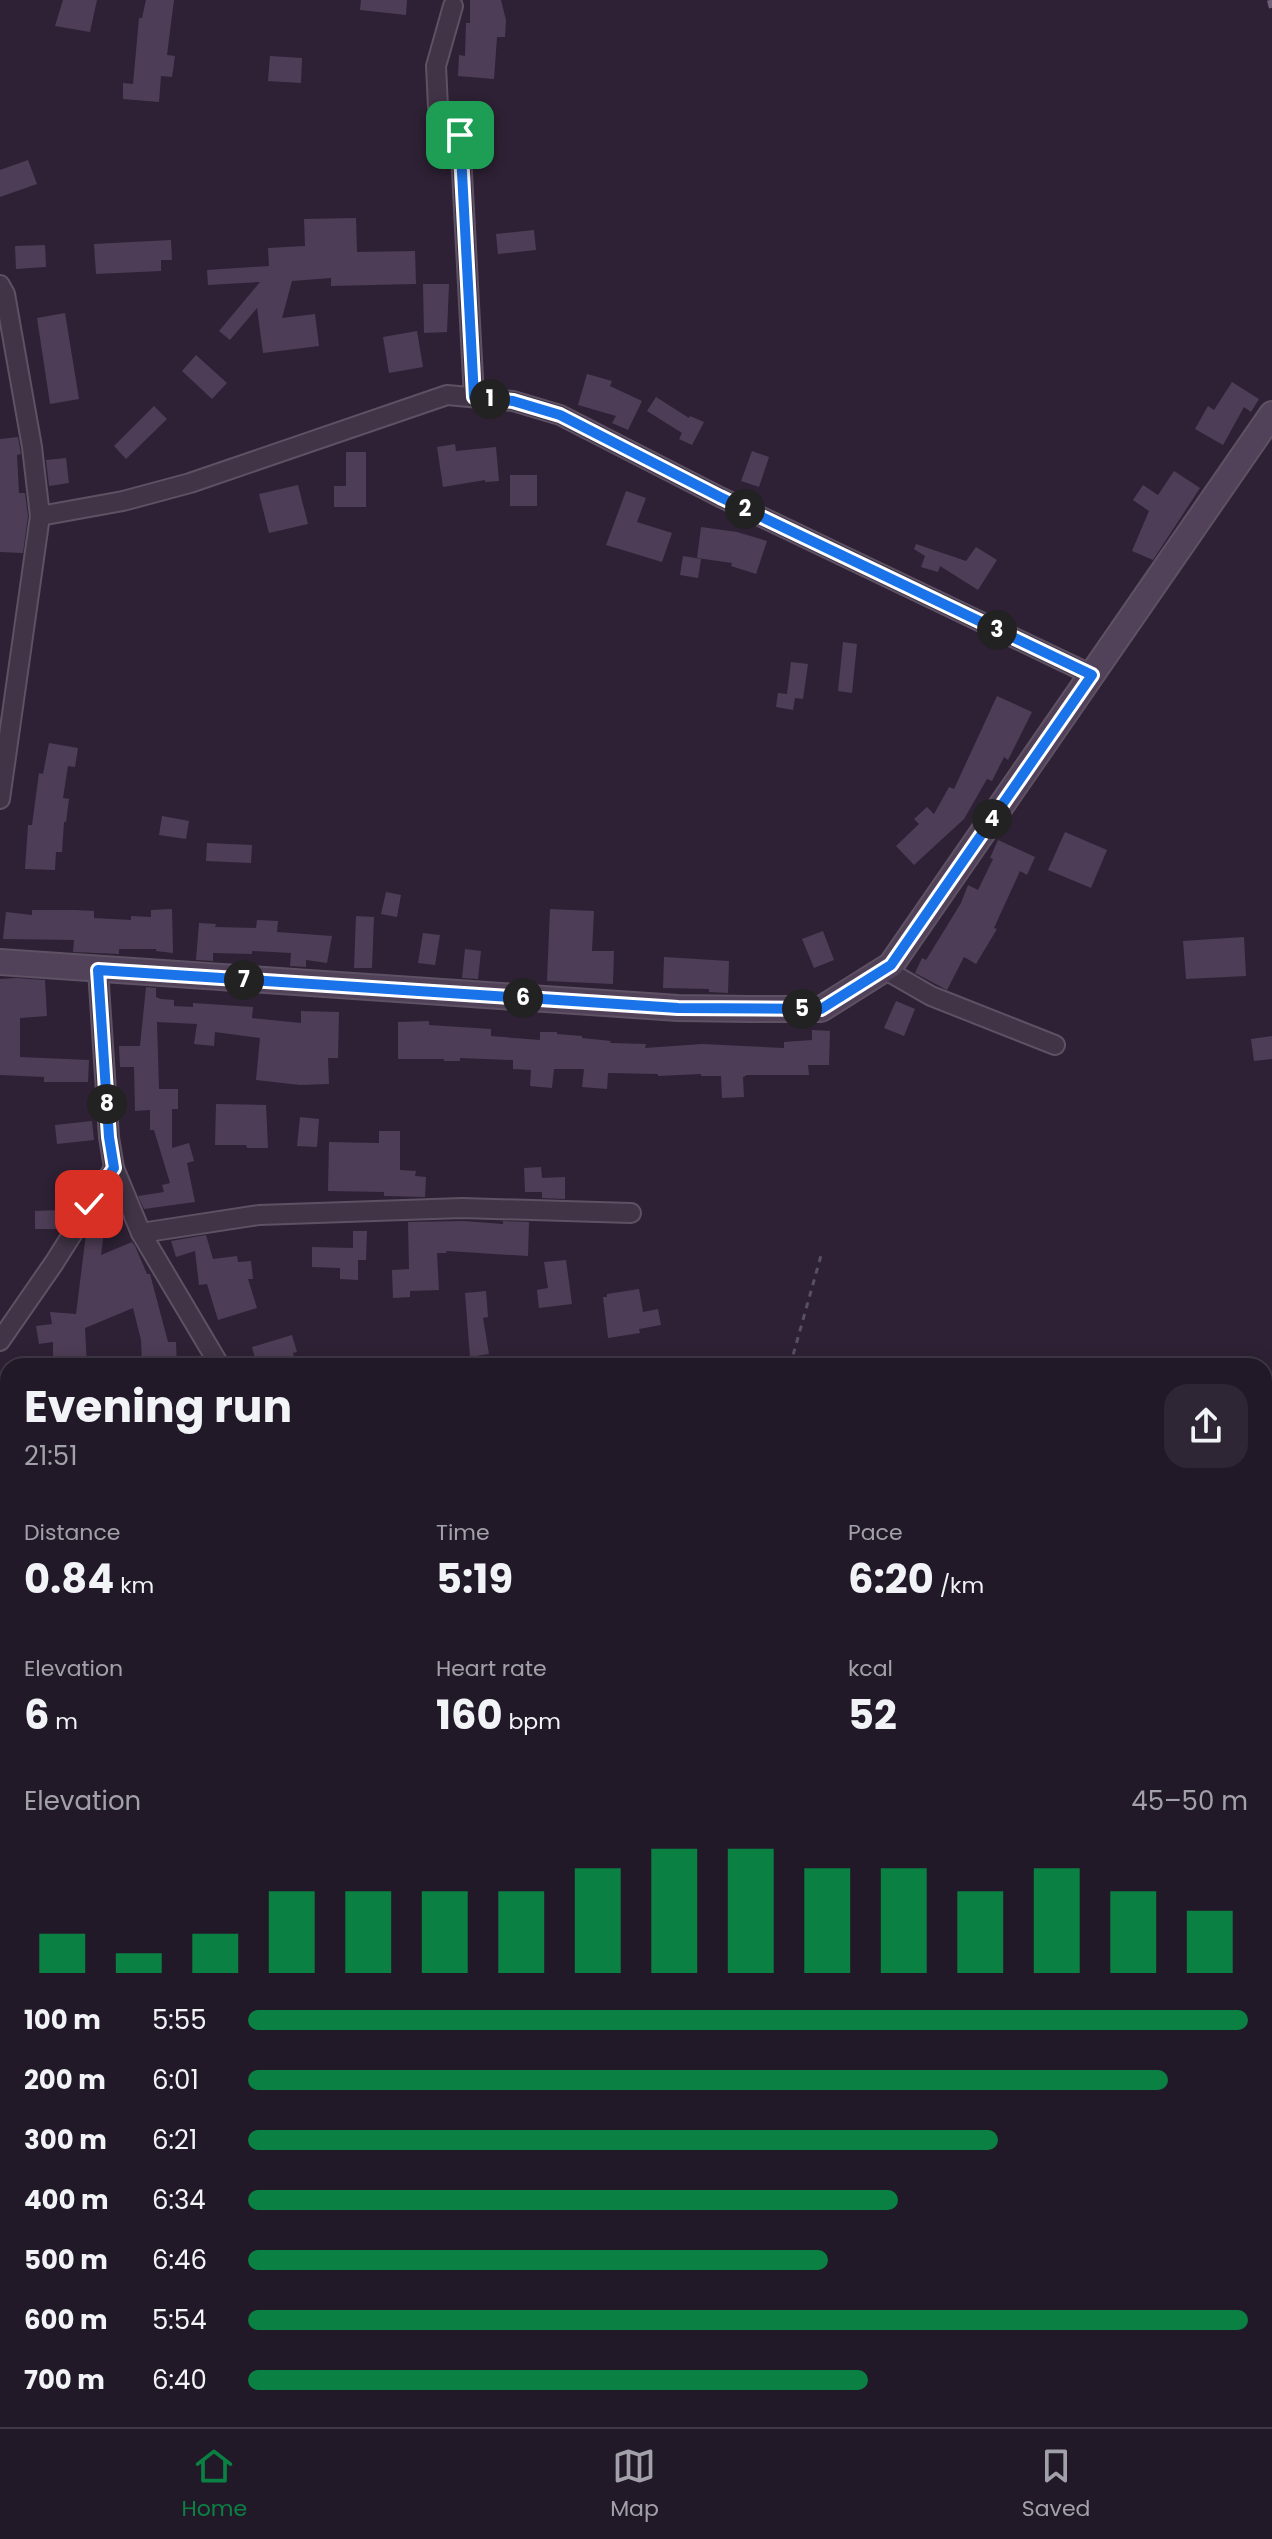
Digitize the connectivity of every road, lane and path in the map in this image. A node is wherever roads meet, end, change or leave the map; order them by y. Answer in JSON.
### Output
{"nodes":[{"id":1,"x":453,"y":6,"type":"dead end"},
{"id":2,"x":0,"y":285,"type":"edge"},
{"id":3,"x":474,"y":397,"type":"junction"},
{"id":4,"x":1272,"y":414,"type":"edge"},
{"id":5,"x":40,"y":516,"type":"junction"},
{"id":6,"x":1092,"y":675,"type":"junction"},
{"id":7,"x":0,"y":799,"type":"edge"},
{"id":8,"x":0,"y":962,"type":"edge"},
{"id":9,"x":884,"y":969,"type":"junction"},
{"id":10,"x":98,"y":970,"type":"junction"},
{"id":11,"x":1055,"y":1045,"type":"dead end"},
{"id":12,"x":114,"y":1168,"type":"junction"},
{"id":13,"x":631,"y":1213,"type":"dead end"},
{"id":14,"x":141,"y":1233,"type":"junction"},
{"id":15,"x":822,"y":1252,"type":"dead end"},
{"id":16,"x":0,"y":1341,"type":"edge"},
{"id":17,"x":215,"y":1358,"type":"edge"},
{"id":18,"x":792,"y":1358,"type":"edge"}],
"edges":[{"from":1,"to":3,"type":"street"},
{"from":2,"to":5,"type":"street"},
{"from":3,"to":5,"type":"street"},
{"from":3,"to":6,"type":"street"},
{"from":4,"to":6,"type":"street"},
{"from":5,"to":7,"type":"street"},
{"from":6,"to":9,"type":"street"},
{"from":8,"to":10,"type":"street"},
{"from":9,"to":10,"type":"street"},
{"from":9,"to":11,"type":"street"},
{"from":10,"to":12,"type":"street"},
{"from":12,"to":14,"type":"street"},
{"from":12,"to":16,"type":"street"},
{"from":13,"to":14,"type":"street"},
{"from":14,"to":17,"type":"street"},
{"from":15,"to":18,"type":"path"}]}
